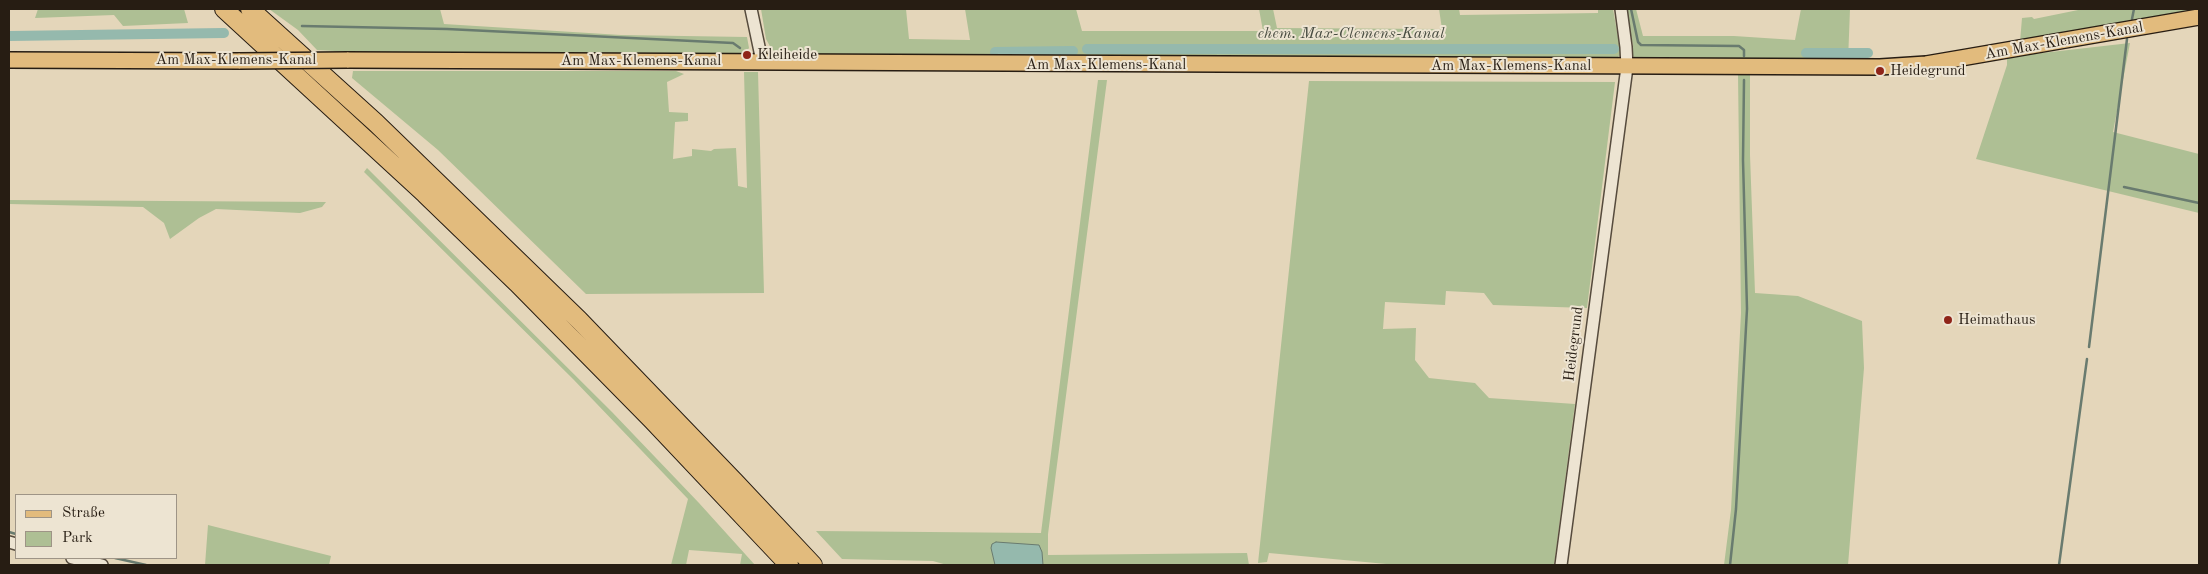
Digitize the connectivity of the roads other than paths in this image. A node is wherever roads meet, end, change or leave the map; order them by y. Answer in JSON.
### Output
{"nodes":[{"id":1,"x":224,"y":9,"type":"edge"},
{"id":2,"x":250,"y":9,"type":"edge"},
{"id":3,"x":752,"y":9,"type":"edge"},
{"id":4,"x":1621,"y":9,"type":"edge"},
{"id":5,"x":2199,"y":17,"type":"edge"},
{"id":6,"x":9,"y":60,"type":"edge"},
{"id":7,"x":762,"y":61,"type":"junction"},
{"id":8,"x":1627,"y":67,"type":"junction"},
{"id":9,"x":76,"y":559,"type":"edge"},
{"id":10,"x":102,"y":565,"type":"edge"},
{"id":11,"x":789,"y":565,"type":"edge"},
{"id":12,"x":813,"y":565,"type":"edge"},
{"id":13,"x":1561,"y":565,"type":"edge"}],
"edges":[{"from":1,"to":11,"type":"highway"},
{"from":2,"to":12,"type":"highway"},
{"from":3,"to":7,"type":"street"},
{"from":4,"to":8,"type":"street","name":"Heidegrund"},
{"from":5,"to":8,"type":"main road","name":"Am Max-Klemens-Kanal"},
{"from":6,"to":7,"type":"main road","name":"Am Max-Klemens-Kanal","bridge":true},
{"from":7,"to":8,"type":"main road","name":"Am Max-Klemens-Kanal"},
{"from":8,"to":13,"type":"street","name":"Heidegrund"},
{"from":9,"to":10,"type":"street"}]}
